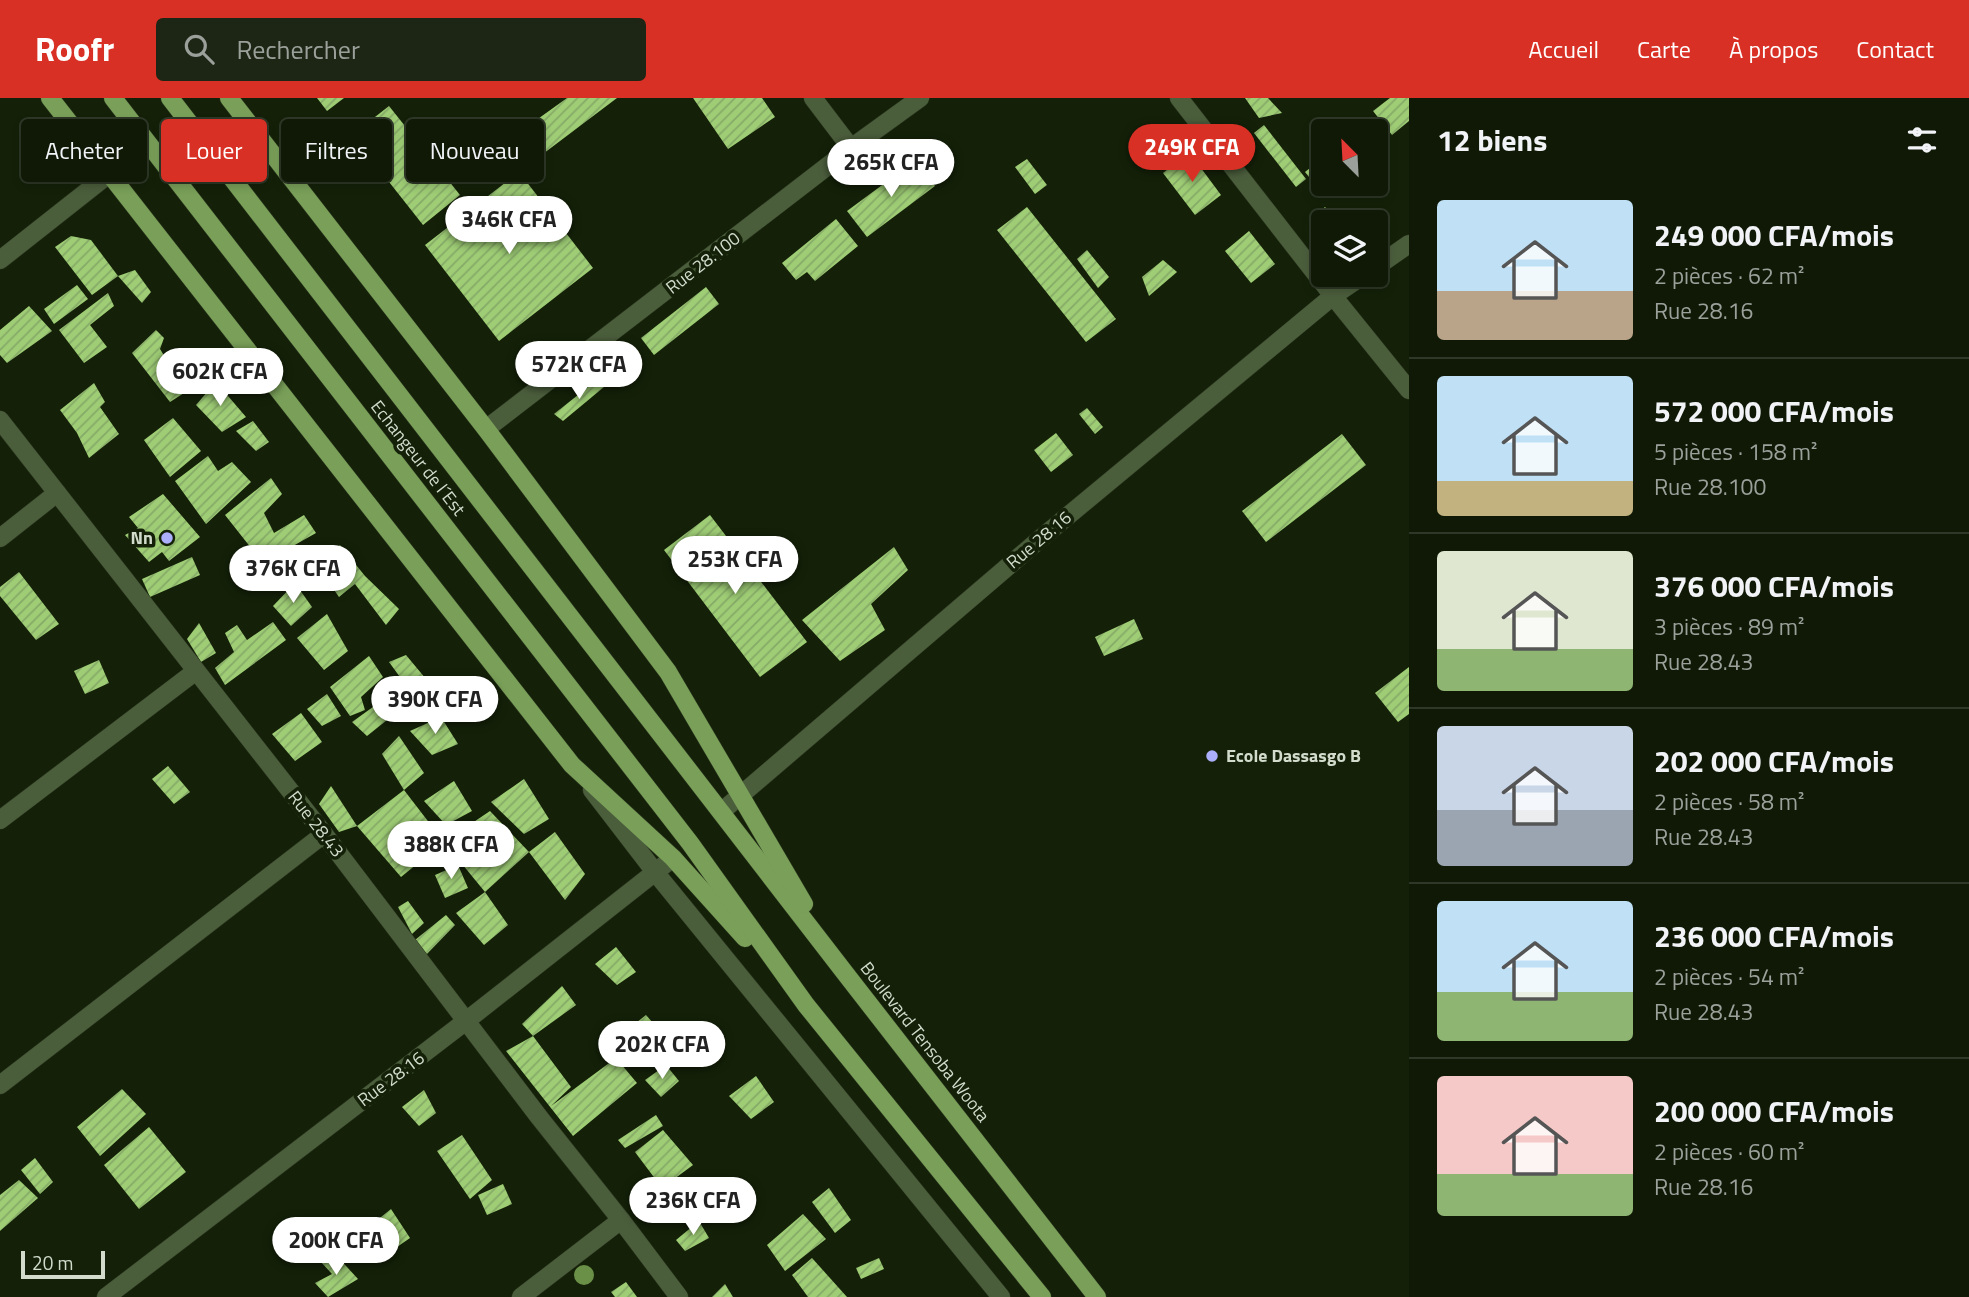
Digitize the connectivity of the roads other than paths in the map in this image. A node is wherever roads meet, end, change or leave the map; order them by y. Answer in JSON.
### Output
{"nodes":[{"id":1,"x":50,"y":98,"type":"edge"},
{"id":2,"x":113,"y":98,"type":"edge"},
{"id":3,"x":170,"y":98,"type":"edge"},
{"id":4,"x":229,"y":98,"type":"edge"},
{"id":5,"x":813,"y":98,"type":"edge"},
{"id":6,"x":920,"y":98,"type":"edge"},
{"id":7,"x":1179,"y":98,"type":"edge"},
{"id":8,"x":66,"y":119,"type":"edge"},
{"id":9,"x":851,"y":148,"type":"junction"},
{"id":10,"x":99,"y":182,"type":"edge"},
{"id":11,"x":115,"y":182,"type":"edge"},
{"id":12,"x":1409,"y":244,"type":"edge"},
{"id":13,"x":1388,"y":259,"type":"edge"},
{"id":14,"x":0,"y":261,"type":"edge"},
{"id":15,"x":1346,"y":287,"type":"edge"},
{"id":16,"x":1333,"y":296,"type":"junction"},
{"id":17,"x":1409,"y":390,"type":"edge"},
{"id":18,"x":0,"y":421,"type":"edge"},
{"id":19,"x":486,"y":429,"type":"junction"},
{"id":20,"x":57,"y":493,"type":"junction"},
{"id":21,"x":0,"y":538,"type":"edge"},
{"id":22,"x":196,"y":671,"type":"junction"},
{"id":23,"x":572,"y":765,"type":"junction"},
{"id":24,"x":740,"y":797,"type":"junction"},
{"id":25,"x":721,"y":812,"type":"junction"},
{"id":26,"x":0,"y":820,"type":"edge"},
{"id":27,"x":324,"y":834,"type":"junction"},
{"id":28,"x":673,"y":858,"type":"junction"},
{"id":29,"x":656,"y":872,"type":"junction"},
{"id":30,"x":845,"y":973,"type":"junction"},
{"id":31,"x":806,"y":1005,"type":"junction"},
{"id":32,"x":466,"y":1021,"type":"junction"},
{"id":33,"x":0,"y":1085,"type":"edge"},
{"id":34,"x":621,"y":1220,"type":"junction"},
{"id":35,"x":106,"y":1297,"type":"edge"},
{"id":36,"x":522,"y":1297,"type":"edge"},
{"id":37,"x":679,"y":1297,"type":"edge"},
{"id":38,"x":1001,"y":1297,"type":"edge"},
{"id":39,"x":1042,"y":1297,"type":"edge"},
{"id":40,"x":1097,"y":1297,"type":"edge"}],
"edges":[{"from":1,"to":8,"type":"main road"},
{"from":2,"to":31,"type":"main road","name":"Echangeur de l´Est"},
{"from":3,"to":25,"type":"main road","name":"Echangeur de l´Est"},
{"from":4,"to":19,"type":"main road"},
{"from":5,"to":9,"type":"street"},
{"from":6,"to":9,"type":"street","name":"Rue 28.100"},
{"from":7,"to":16,"type":"street"},
{"from":9,"to":19,"type":"street","name":"Rue 28.100"},
{"from":10,"to":14,"type":"street"},
{"from":11,"to":23,"type":"main road"},
{"from":12,"to":13,"type":"street"},
{"from":15,"to":16,"type":"street","name":"Rue 28.16"},
{"from":16,"to":17,"type":"street"},
{"from":16,"to":24,"type":"street","name":"Rue 28.16"},
{"from":18,"to":20,"type":"street","name":"Rue 28.43"},
{"from":19,"to":24,"type":"main road"},
{"from":20,"to":21,"type":"street"},
{"from":20,"to":22,"type":"street","name":"Rue 28.43"},
{"from":22,"to":26,"type":"street"},
{"from":22,"to":27,"type":"street","name":"Rue 28.43"},
{"from":23,"to":28,"type":"main road"},
{"from":23,"to":29,"type":"street"},
{"from":24,"to":25,"type":"street","name":"Rue 28.16"},
{"from":24,"to":30,"type":"main road"},
{"from":25,"to":30,"type":"main road","name":"Boulevard Tensoba Woota"},
{"from":27,"to":32,"type":"street","name":"Rue 28.43"},
{"from":27,"to":33,"type":"street"},
{"from":28,"to":29,"type":"street","name":"Rue 28.16"},
{"from":28,"to":31,"type":"main road"},
{"from":29,"to":32,"type":"street","name":"Rue 28.16"},
{"from":29,"to":38,"type":"street"},
{"from":30,"to":40,"type":"main road","name":"Boulevard Tensoba Woota"},
{"from":31,"to":39,"type":"main road"},
{"from":32,"to":34,"type":"street","name":"Rue 28.43"},
{"from":32,"to":35,"type":"street","name":"Rue 28.16"},
{"from":34,"to":36,"type":"street"},
{"from":34,"to":37,"type":"street","name":"Rue 28.43"}]}
